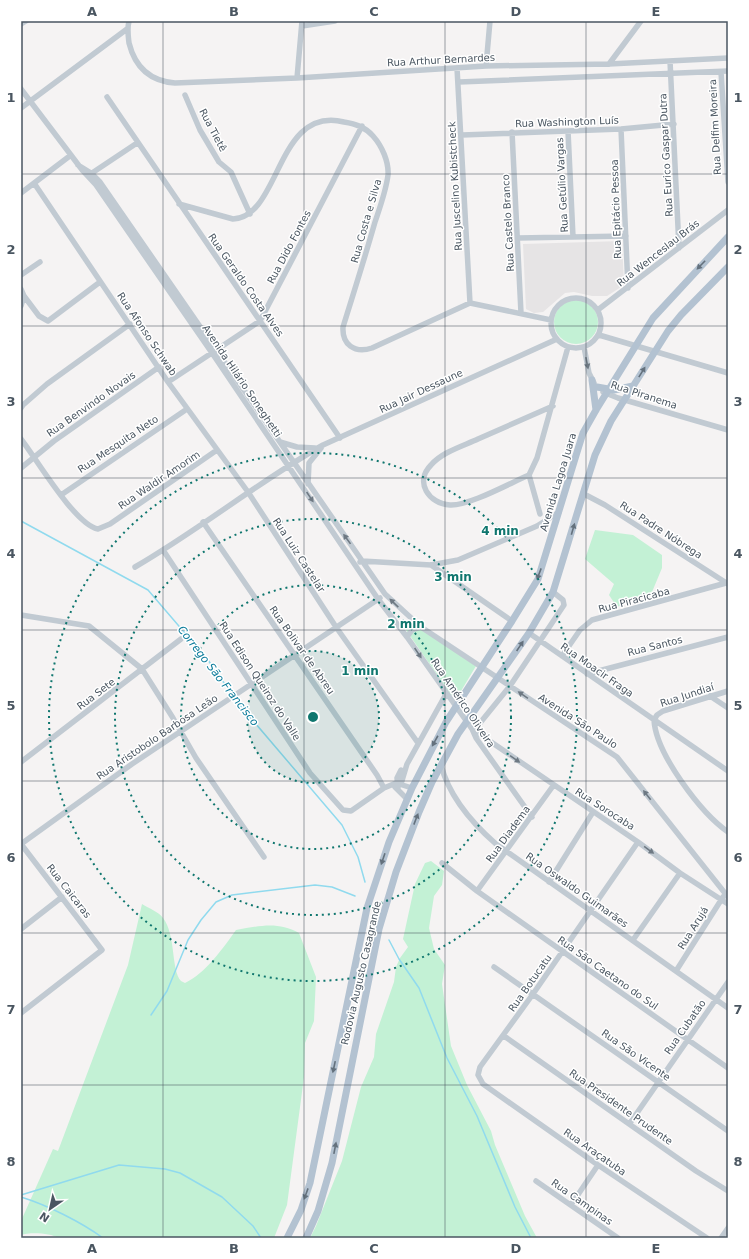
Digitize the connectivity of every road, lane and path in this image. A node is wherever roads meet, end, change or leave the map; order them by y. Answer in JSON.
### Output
{"nodes":[{"id":1,"x":26,"y":21,"type":"edge"},
{"id":2,"x":129,"y":21,"type":"edge"},
{"id":3,"x":335,"y":21,"type":"edge"},
{"id":4,"x":490,"y":21,"type":"edge"},
{"id":5,"x":641,"y":21,"type":"edge"},
{"id":6,"x":302,"y":23,"type":"edge"},
{"id":7,"x":21,"y":24,"type":"edge"},
{"id":8,"x":127,"y":29,"type":"junction"},
{"id":9,"x":728,"y":58,"type":"edge"},
{"id":10,"x":670,"y":62,"type":"junction"},
{"id":11,"x":609,"y":64,"type":"junction"},
{"id":12,"x":486,"y":66,"type":"junction"},
{"id":13,"x":457,"y":68,"type":"junction"},
{"id":14,"x":728,"y":71,"type":"edge"},
{"id":15,"x":721,"y":72,"type":"junction"},
{"id":16,"x":671,"y":74,"type":"junction"},
{"id":17,"x":297,"y":78,"type":"junction"},
{"id":18,"x":459,"y":82,"type":"junction"},
{"id":19,"x":21,"y":90,"type":"edge"},
{"id":20,"x":185,"y":94,"type":"dead end"},
{"id":21,"x":107,"y":97,"type":"dead end"},
{"id":22,"x":30,"y":102,"type":"junction"},
{"id":23,"x":21,"y":108,"type":"edge"},
{"id":24,"x":674,"y":124,"type":"junction"},
{"id":25,"x":362,"y":126,"type":"junction"},
{"id":26,"x":621,"y":129,"type":"junction"},
{"id":27,"x":568,"y":131,"type":"junction"},
{"id":28,"x":512,"y":132,"type":"junction"},
{"id":29,"x":462,"y":135,"type":"junction"},
{"id":30,"x":137,"y":143,"type":"junction"},
{"id":31,"x":71,"y":155,"type":"junction"},
{"id":32,"x":89,"y":174,"type":"junction"},
{"id":33,"x":728,"y":182,"type":"edge"},
{"id":34,"x":34,"y":183,"type":"junction"},
{"id":35,"x":21,"y":193,"type":"edge"},
{"id":36,"x":179,"y":204,"type":"junction"},
{"id":37,"x":728,"y":210,"type":"edge"},
{"id":38,"x":250,"y":214,"type":"junction"},
{"id":39,"x":626,"y":236,"type":"junction"},
{"id":40,"x":573,"y":237,"type":"junction"},
{"id":41,"x":728,"y":237,"type":"edge"},
{"id":42,"x":518,"y":238,"type":"junction"},
{"id":43,"x":679,"y":248,"type":"junction"},
{"id":44,"x":40,"y":262,"type":"dead end"},
{"id":45,"x":728,"y":267,"type":"edge"},
{"id":46,"x":21,"y":275,"type":"edge"},
{"id":47,"x":100,"y":282,"type":"junction"},
{"id":48,"x":628,"y":288,"type":"junction"},
{"id":49,"x":21,"y":289,"type":"edge"},
{"id":50,"x":24,"y":296,"type":"junction"},
{"id":51,"x":470,"y":303,"type":"junction"},
{"id":52,"x":21,"y":306,"type":"edge"},
{"id":53,"x":599,"y":309,"type":"junction"},
{"id":54,"x":521,"y":313,"type":"junction"},
{"id":55,"x":551,"y":320,"type":"junction"},
{"id":56,"x":260,"y":321,"type":"junction"},
{"id":57,"x":130,"y":324,"type":"junction"},
{"id":58,"x":599,"y":335,"type":"junction"},
{"id":59,"x":557,"y":339,"type":"junction"},
{"id":60,"x":568,"y":347,"type":"junction"},
{"id":61,"x":584,"y":347,"type":"junction"},
{"id":62,"x":634,"y":347,"type":"junction"},
{"id":63,"x":215,"y":351,"type":"junction"},
{"id":64,"x":654,"y":352,"type":"junction"},
{"id":65,"x":159,"y":368,"type":"junction"},
{"id":66,"x":728,"y":373,"type":"edge"},
{"id":67,"x":592,"y":380,"type":"junction"},
{"id":68,"x":168,"y":382,"type":"junction"},
{"id":69,"x":633,"y":386,"type":"junction"},
{"id":70,"x":597,"y":387,"type":"joint"},
{"id":71,"x":608,"y":392,"type":"junction"},
{"id":72,"x":624,"y":400,"type":"junction"},
{"id":73,"x":22,"y":406,"type":"edge"},
{"id":74,"x":553,"y":406,"type":"junction"},
{"id":75,"x":186,"y":409,"type":"junction"},
{"id":76,"x":596,"y":410,"type":"junction"},
{"id":77,"x":728,"y":430,"type":"edge"},
{"id":78,"x":340,"y":438,"type":"junction"},
{"id":79,"x":21,"y":439,"type":"edge"},
{"id":80,"x":280,"y":442,"type":"junction"},
{"id":81,"x":321,"y":446,"type":"junction"},
{"id":82,"x":217,"y":450,"type":"junction"},
{"id":83,"x":35,"y":456,"type":"junction"},
{"id":84,"x":291,"y":464,"type":"junction"},
{"id":85,"x":21,"y":468,"type":"edge"},
{"id":86,"x":529,"y":475,"type":"junction"},
{"id":87,"x":308,"y":484,"type":"junction"},
{"id":88,"x":248,"y":492,"type":"junction"},
{"id":89,"x":584,"y":494,"type":"junction"},
{"id":90,"x":61,"y":495,"type":"junction"},
{"id":91,"x":559,"y":512,"type":"junction"},
{"id":92,"x":540,"y":514,"type":"dead end"},
{"id":93,"x":327,"y":518,"type":"junction"},
{"id":94,"x":203,"y":522,"type":"junction"},
{"id":95,"x":163,"y":550,"type":"junction"},
{"id":96,"x":362,"y":561,"type":"junction"},
{"id":97,"x":356,"y":564,"type":"junction"},
{"id":98,"x":431,"y":564,"type":"junction"},
{"id":99,"x":135,"y":567,"type":"dead end"},
{"id":100,"x":727,"y":584,"type":"edge"},
{"id":101,"x":553,"y":592,"type":"junction"},
{"id":102,"x":385,"y":594,"type":"junction"},
{"id":103,"x":378,"y":599,"type":"junction"},
{"id":104,"x":21,"y":615,"type":"edge"},
{"id":105,"x":512,"y":621,"type":"junction"},
{"id":106,"x":421,"y":626,"type":"junction"},
{"id":107,"x":336,"y":627,"type":"junction"},
{"id":108,"x":529,"y":633,"type":"junction"},
{"id":109,"x":407,"y":637,"type":"junction"},
{"id":110,"x":728,"y":637,"type":"edge"},
{"id":111,"x":181,"y":639,"type":"dead end"},
{"id":112,"x":540,"y":641,"type":"junction"},
{"id":113,"x":294,"y":654,"type":"junction"},
{"id":114,"x":562,"y":656,"type":"junction"},
{"id":115,"x":481,"y":667,"type":"junction"},
{"id":116,"x":142,"y":669,"type":"junction"},
{"id":117,"x":587,"y":674,"type":"junction"},
{"id":118,"x":499,"y":679,"type":"junction"},
{"id":119,"x":252,"y":684,"type":"junction"},
{"id":120,"x":510,"y":686,"type":"junction"},
{"id":121,"x":728,"y":691,"type":"edge"},
{"id":122,"x":446,"y":694,"type":"junction"},
{"id":123,"x":710,"y":696,"type":"junction"},
{"id":124,"x":455,"y":707,"type":"junction"},
{"id":125,"x":728,"y":708,"type":"edge"},
{"id":126,"x":654,"y":720,"type":"junction"},
{"id":127,"x":466,"y":722,"type":"junction"},
{"id":128,"x":472,"y":729,"type":"junction"},
{"id":129,"x":181,"y":731,"type":"junction"},
{"id":130,"x":418,"y":743,"type":"junction"},
{"id":131,"x":21,"y":762,"type":"edge"},
{"id":132,"x":441,"y":765,"type":"junction"},
{"id":133,"x":728,"y":771,"type":"edge"},
{"id":134,"x":398,"y":785,"type":"junction"},
{"id":135,"x":554,"y":786,"type":"junction"},
{"id":136,"x":384,"y":788,"type":"junction"},
{"id":137,"x":412,"y":788,"type":"junction"},
{"id":138,"x":407,"y":799,"type":"junction"},
{"id":139,"x":593,"y":812,"type":"junction"},
{"id":140,"x":532,"y":817,"type":"junction"},
{"id":141,"x":728,"y":832,"type":"edge"},
{"id":142,"x":638,"y":842,"type":"junction"},
{"id":143,"x":21,"y":844,"type":"edge"},
{"id":144,"x":506,"y":852,"type":"junction"},
{"id":145,"x":264,"y":857,"type":"dead end"},
{"id":146,"x":442,"y":863,"type":"dead end"},
{"id":147,"x":680,"y":873,"type":"junction"},
{"id":148,"x":549,"y":882,"type":"junction"},
{"id":149,"x":478,"y":891,"type":"junction"},
{"id":150,"x":62,"y":896,"type":"junction"},
{"id":151,"x":726,"y":896,"type":"edge"},
{"id":152,"x":722,"y":900,"type":"junction"},
{"id":153,"x":728,"y":904,"type":"edge"},
{"id":154,"x":590,"y":911,"type":"junction"},
{"id":155,"x":21,"y":929,"type":"edge"},
{"id":156,"x":633,"y":940,"type":"junction"},
{"id":157,"x":562,"y":952,"type":"junction"},
{"id":158,"x":494,"y":967,"type":"dead end"},
{"id":159,"x":676,"y":971,"type":"junction"},
{"id":160,"x":728,"y":982,"type":"edge"},
{"id":161,"x":534,"y":994,"type":"junction"},
{"id":162,"x":716,"y":999,"type":"junction"},
{"id":163,"x":728,"y":1008,"type":"edge"},
{"id":164,"x":21,"y":1013,"type":"edge"},
{"id":165,"x":504,"y":1036,"type":"junction"},
{"id":166,"x":688,"y":1040,"type":"junction"},
{"id":167,"x":728,"y":1068,"type":"edge"},
{"id":168,"x":478,"y":1075,"type":"joint"},
{"id":169,"x":657,"y":1082,"type":"junction"},
{"id":170,"x":630,"y":1123,"type":"junction"},
{"id":171,"x":728,"y":1131,"type":"edge"},
{"id":172,"x":598,"y":1165,"type":"junction"},
{"id":173,"x":536,"y":1181,"type":"dead end"},
{"id":174,"x":728,"y":1191,"type":"edge"},
{"id":175,"x":571,"y":1205,"type":"junction"},
{"id":176,"x":728,"y":1228,"type":"edge"},
{"id":177,"x":287,"y":1238,"type":"edge"},
{"id":178,"x":306,"y":1238,"type":"edge"},
{"id":179,"x":618,"y":1238,"type":"edge"},
{"id":180,"x":707,"y":1238,"type":"edge"},
{"id":181,"x":721,"y":1238,"type":"edge"}],
"edges":[{"from":1,"to":7,"type":"street"},
{"from":2,"to":8,"type":"street"},
{"from":3,"to":6,"type":"street"},
{"from":4,"to":12,"type":"street"},
{"from":5,"to":11,"type":"street"},
{"from":6,"to":17,"type":"street"},
{"from":8,"to":17,"type":"street","name":"Rua Arthur Bernardes"},
{"from":8,"to":22,"type":"street"},
{"from":9,"to":10,"type":"street","name":"Rua Arthur Bernardes"},
{"from":10,"to":11,"type":"street","name":"Rua Arthur Bernardes"},
{"from":10,"to":16,"type":"street","name":"Rua Eurico Gaspar Dutra"},
{"from":11,"to":12,"type":"street","name":"Rua Arthur Bernardes"},
{"from":12,"to":13,"type":"street","name":"Rua Arthur Bernardes"},
{"from":13,"to":17,"type":"street","name":"Rua Arthur Bernardes"},
{"from":13,"to":18,"type":"street","name":"Rua Juscelino Kubistcheck"},
{"from":14,"to":15,"type":"street"},
{"from":15,"to":16,"type":"street"},
{"from":15,"to":33,"type":"street","name":"Rua Delfim Moreira"},
{"from":16,"to":18,"type":"street"},
{"from":16,"to":24,"type":"street","name":"Rua Eurico Gaspar Dutra"},
{"from":18,"to":29,"type":"street","name":"Rua Juscelino Kubistcheck"},
{"from":19,"to":22,"type":"street"},
{"from":20,"to":38,"type":"street","name":"Rua Tietê"},
{"from":21,"to":30,"type":"street","name":"Rua Geraldo Costa Alves"},
{"from":22,"to":23,"type":"street"},
{"from":22,"to":31,"type":"street"},
{"from":24,"to":26,"type":"street","name":"Rua Washington Luís"},
{"from":24,"to":43,"type":"street","name":"Rua Eurico Gaspar Dutra"},
{"from":25,"to":38,"type":"street"},
{"from":25,"to":51,"type":"street","name":"Rua Costa e Silva"},
{"from":25,"to":56,"type":"street","name":"Rua Dido Fontes"},
{"from":26,"to":27,"type":"street","name":"Rua Washington Luís"},
{"from":26,"to":39,"type":"street","name":"Rua Epitácio Pessoa"},
{"from":27,"to":28,"type":"street","name":"Rua Washington Luís"},
{"from":27,"to":40,"type":"street","name":"Rua Getúlio Vargas"},
{"from":28,"to":29,"type":"street","name":"Rua Washington Luís"},
{"from":28,"to":42,"type":"street","name":"Rua Castelo Branco"},
{"from":29,"to":51,"type":"street","name":"Rua Juscelino Kubistcheck"},
{"from":30,"to":32,"type":"street"},
{"from":30,"to":36,"type":"street","name":"Rua Geraldo Costa Alves"},
{"from":31,"to":32,"type":"street","name":"Avenida Hilário Soneghetti"},
{"from":31,"to":34,"type":"street"},
{"from":32,"to":63,"type":"street","name":"Avenida Hilário Soneghetti"},
{"from":34,"to":35,"type":"street"},
{"from":34,"to":47,"type":"street","name":"Rua Afonso Schwab"},
{"from":36,"to":38,"type":"street"},
{"from":36,"to":56,"type":"street","name":"Rua Geraldo Costa Alves"},
{"from":37,"to":43,"type":"street","name":"Rua Wenceslau Brás"},
{"from":39,"to":40,"type":"street"},
{"from":39,"to":48,"type":"street","name":"Rua Epitácio Pessoa"},
{"from":40,"to":42,"type":"street"},
{"from":41,"to":62,"type":"main road","name":"Avenida Lagoa Juara","one_way":true},
{"from":42,"to":54,"type":"street","name":"Rua Castelo Branco"},
{"from":43,"to":48,"type":"street","name":"Rua Wenceslau Brás"},
{"from":44,"to":46,"type":"street"},
{"from":45,"to":64,"type":"main road"},
{"from":47,"to":50,"type":"street"},
{"from":47,"to":57,"type":"street","name":"Rua Afonso Schwab"},
{"from":48,"to":53,"type":"street","name":"Rua Wenceslau Brás"},
{"from":49,"to":50,"type":"street"},
{"from":50,"to":52,"type":"street"},
{"from":51,"to":54,"type":"street"},
{"from":53,"to":55,"type":"street"},
{"from":53,"to":58,"type":"street"},
{"from":54,"to":55,"type":"street"},
{"from":55,"to":59,"type":"street"},
{"from":56,"to":63,"type":"street","name":"Rua Dido Fontes"},
{"from":56,"to":78,"type":"street","name":"Rua Geraldo Costa Alves"},
{"from":57,"to":65,"type":"street","name":"Rua Afonso Schwab"},
{"from":57,"to":73,"type":"street"},
{"from":58,"to":61,"type":"street"},
{"from":58,"to":62,"type":"street"},
{"from":59,"to":60,"type":"street"},
{"from":59,"to":78,"type":"street","name":"Rua Jair Dessaune"},
{"from":60,"to":61,"type":"street"},
{"from":60,"to":74,"type":"street"},
{"from":61,"to":67,"type":"street","name":"Rua Piranema","one_way":true},
{"from":62,"to":64,"type":"street"},
{"from":62,"to":71,"type":"main road","name":"Avenida Lagoa Juara"},
{"from":63,"to":68,"type":"street","name":"Rua Dido Fontes"},
{"from":63,"to":80,"type":"street","name":"Avenida Hilário Soneghetti"},
{"from":63,"to":84,"type":"street","name":"Avenida Hilário Soneghetti"},
{"from":64,"to":66,"type":"street"},
{"from":69,"to":64,"type":"main road","one_way":true},
{"from":65,"to":68,"type":"street","name":"Rua Afonso Schwab"},
{"from":65,"to":83,"type":"street","name":"Rua Benvindo Novais"},
{"from":67,"to":70,"type":"street","name":"Rua Piranema"},
{"from":67,"to":76,"type":"main road"},
{"from":68,"to":75,"type":"street","name":"Rua Afonso Schwab"},
{"from":69,"to":71,"type":"main road"},
{"from":69,"to":72,"type":"main road"},
{"from":70,"to":71,"type":"main road"},
{"from":71,"to":72,"type":"street","name":"Rua Piranema"},
{"from":71,"to":76,"type":"main road","name":"Avenida Lagoa Juara"},
{"from":72,"to":77,"type":"street","name":"Rua Piranema"},
{"from":72,"to":89,"type":"main road"},
{"from":74,"to":86,"type":"street"},
{"from":74,"to":86,"type":"street"},
{"from":75,"to":82,"type":"street","name":"Rua Afonso Schwab"},
{"from":75,"to":90,"type":"street","name":"Rua Mesquita Neto"},
{"from":76,"to":91,"type":"main road","name":"Avenida Lagoa Juara"},
{"from":78,"to":81,"type":"street","name":"Rua Jair Dessaune"},
{"from":79,"to":83,"type":"street"},
{"from":80,"to":81,"type":"street"},
{"from":80,"to":84,"type":"street","name":"Avenida Hilário Soneghetti"},
{"from":81,"to":84,"type":"street","name":"Rua Jair Dessaune"},
{"from":81,"to":87,"type":"street"},
{"from":82,"to":88,"type":"street","name":"Rua Afonso Schwab"},
{"from":82,"to":90,"type":"street","name":"Rua Waldir Amorim"},
{"from":83,"to":85,"type":"street","name":"Rua Benvindo Novais"},
{"from":83,"to":90,"type":"street"},
{"from":84,"to":87,"type":"street","name":"Avenida Hilário Soneghetti"},
{"from":84,"to":88,"type":"street","name":"Rua Jair Dessaune"},
{"from":84,"to":93,"type":"street","name":"Avenida Hilário Soneghetti","one_way":true},
{"from":86,"to":92,"type":"street"},
{"from":87,"to":93,"type":"street","name":"Avenida Hilário Soneghetti"},
{"from":88,"to":94,"type":"street","name":"Rua Jair Dessaune"},
{"from":88,"to":107,"type":"street","name":"Rua Luiz Castelar"},
{"from":89,"to":100,"type":"street","name":"Rua Padre Nóbrega"},
{"from":101,"to":89,"type":"main road","one_way":true},
{"from":91,"to":98,"type":"street"},
{"from":91,"to":105,"type":"main road","name":"Avenida Lagoa Juara","one_way":true},
{"from":96,"to":93,"type":"street","name":"Avenida Hilário Soneghetti","one_way":true},
{"from":93,"to":97,"type":"street","name":"Avenida Hilário Soneghetti"},
{"from":94,"to":95,"type":"street","name":"Rua Jair Dessaune"},
{"from":94,"to":113,"type":"street","name":"Rua Bolivar de Abreu"},
{"from":95,"to":99,"type":"street","name":"Rua Jair Dessaune"},
{"from":95,"to":119,"type":"street","name":"Rua Edison Queiroz do Valle"},
{"from":96,"to":97,"type":"street"},
{"from":96,"to":98,"type":"street"},
{"from":96,"to":102,"type":"street","name":"Avenida Hilário Soneghetti"},
{"from":97,"to":103,"type":"street","name":"Avenida Hilário Soneghetti"},
{"from":98,"to":105,"type":"street"},
{"from":100,"to":114,"type":"street","name":"Rua Piracicaba"},
{"from":101,"to":108,"type":"main road"},
{"from":101,"to":112,"type":"street"},
{"from":102,"to":103,"type":"street","name":"Rua Aristobolo Barbosa Leão"},
{"from":106,"to":102,"type":"street","name":"Avenida São Paulo","one_way":true},
{"from":103,"to":107,"type":"street","name":"Rua Aristobolo Barbosa Leão"},
{"from":103,"to":109,"type":"street","name":"Rua Américo Oliveira"},
{"from":104,"to":116,"type":"street"},
{"from":105,"to":115,"type":"main road","name":"Avenida Lagoa Juara"},
{"from":106,"to":109,"type":"street"},
{"from":106,"to":115,"type":"street","name":"Avenida São Paulo"},
{"from":107,"to":113,"type":"street","name":"Rua Aristobolo Barbosa Leão"},
{"from":107,"to":130,"type":"street"},
{"from":108,"to":112,"type":"street","name":"Rua Moacir Fraga"},
{"from":118,"to":108,"type":"main road","one_way":true},
{"from":109,"to":122,"type":"street","name":"Rua Américo Oliveira","one_way":true},
{"from":110,"to":117,"type":"street","name":"Rua Santos"},
{"from":111,"to":116,"type":"street","name":"Rua Sete"},
{"from":112,"to":114,"type":"street","name":"Rua Moacir Fraga"},
{"from":112,"to":120,"type":"street"},
{"from":113,"to":119,"type":"street","name":"Rua Aristobolo Barbosa Leão"},
{"from":113,"to":136,"type":"street","name":"Rua Bolivar de Abreu"},
{"from":114,"to":117,"type":"street","name":"Rua Moacir Fraga"},
{"from":115,"to":118,"type":"street","name":"Avenida São Paulo"},
{"from":115,"to":124,"type":"main road","name":"Avenida Lagoa Juara"},
{"from":116,"to":129,"type":"street"},
{"from":116,"to":131,"type":"street","name":"Rua Sete"},
{"from":117,"to":126,"type":"street","name":"Rua Moacir Fraga"},
{"from":118,"to":120,"type":"street","name":"Avenida São Paulo"},
{"from":118,"to":127,"type":"main road"},
{"from":119,"to":129,"type":"street","name":"Rua Aristobolo Barbosa Leão"},
{"from":119,"to":136,"type":"street","name":"Rua Edison Queiroz do Valle"},
{"from":120,"to":128,"type":"street"},
{"from":151,"to":120,"type":"street","name":"Avenida São Paulo","one_way":true},
{"from":121,"to":123,"type":"street","name":"Rua Jundiaí"},
{"from":122,"to":124,"type":"street","name":"Rua Américo Oliveira"},
{"from":122,"to":130,"type":"street"},
{"from":123,"to":125,"type":"street"},
{"from":123,"to":126,"type":"street","name":"Rua Jundiaí"},
{"from":124,"to":127,"type":"street","name":"Rua Américo Oliveira"},
{"from":124,"to":137,"type":"main road","name":"Avenida Lagoa Juara","one_way":true},
{"from":126,"to":133,"type":"street","name":"Rua Moacir Fraga"},
{"from":126,"to":141,"type":"street"},
{"from":127,"to":128,"type":"street","name":"Rua Américo Oliveira"},
{"from":127,"to":132,"type":"main road","name":"Rodovia Augusto Casagrande"},
{"from":128,"to":135,"type":"street","name":"Rua Sorocaba","one_way":true},
{"from":128,"to":140,"type":"street","name":"Rua Américo Oliveira"},
{"from":129,"to":143,"type":"street","name":"Rua Aristobolo Barbosa Leão"},
{"from":129,"to":145,"type":"street"},
{"from":130,"to":134,"type":"street"},
{"from":132,"to":144,"type":"street","name":"Rua Oswaldo Guimarães"},
{"from":178,"to":132,"type":"main road","name":"Rodovia Augusto Casagrande","one_way":true},
{"from":134,"to":136,"type":"street"},
{"from":134,"to":137,"type":"street"},
{"from":134,"to":138,"type":"street"},
{"from":135,"to":139,"type":"street","name":"Rua Sorocaba"},
{"from":135,"to":140,"type":"street","name":"Rua Diadema"},
{"from":137,"to":138,"type":"main road","name":"Avenida Lagoa Juara"},
{"from":138,"to":177,"type":"main road","name":"Avenida Lagoa Juara","one_way":true},
{"from":139,"to":142,"type":"street","name":"Rua Sorocaba"},
{"from":139,"to":148,"type":"street"},
{"from":140,"to":144,"type":"street","name":"Rua Diadema"},
{"from":142,"to":147,"type":"street","name":"Rua Sorocaba","one_way":true},
{"from":142,"to":154,"type":"street","name":"Rua Botucatu"},
{"from":143,"to":150,"type":"street","name":"Rua Caicaras"},
{"from":144,"to":148,"type":"street","name":"Rua Oswaldo Guimarães"},
{"from":144,"to":149,"type":"street","name":"Rua Diadema"},
{"from":146,"to":149,"type":"street","name":"Rua São Caetano do Sul"},
{"from":147,"to":152,"type":"street","name":"Rua Sorocaba"},
{"from":147,"to":156,"type":"street"},
{"from":148,"to":154,"type":"street","name":"Rua Oswaldo Guimarães"},
{"from":149,"to":157,"type":"street","name":"Rua São Caetano do Sul"},
{"from":150,"to":155,"type":"street"},
{"from":150,"to":164,"type":"street","name":"Rua Caicaras"},
{"from":151,"to":152,"type":"street","name":"Rua Arujá"},
{"from":152,"to":153,"type":"street","name":"Rua Sorocaba"},
{"from":152,"to":159,"type":"street","name":"Rua Arujá"},
{"from":154,"to":156,"type":"street","name":"Rua Oswaldo Guimarães"},
{"from":154,"to":157,"type":"street","name":"Rua Botucatu"},
{"from":156,"to":159,"type":"street","name":"Rua Oswaldo Guimarães"},
{"from":157,"to":161,"type":"street","name":"Rua Botucatu"},
{"from":157,"to":166,"type":"street","name":"Rua São Caetano do Sul"},
{"from":158,"to":161,"type":"street","name":"Rua São Vicente"},
{"from":159,"to":162,"type":"street","name":"Rua Oswaldo Guimarães"},
{"from":160,"to":162,"type":"street","name":"Rua Cubatão"},
{"from":161,"to":165,"type":"street","name":"Rua Botucatu"},
{"from":161,"to":169,"type":"street","name":"Rua São Vicente"},
{"from":162,"to":163,"type":"street","name":"Rua Oswaldo Guimarães"},
{"from":162,"to":166,"type":"street","name":"Rua Cubatão"},
{"from":165,"to":168,"type":"street","name":"Rua Botucatu"},
{"from":165,"to":170,"type":"street","name":"Rua Presidente Prudente"},
{"from":166,"to":167,"type":"street","name":"Rua São Caetano do Sul"},
{"from":166,"to":169,"type":"street","name":"Rua Cubatão"},
{"from":168,"to":172,"type":"street","name":"Rua Araçatuba"},
{"from":169,"to":170,"type":"street","name":"Rua Cubatão"},
{"from":169,"to":171,"type":"street","name":"Rua São Vicente"},
{"from":170,"to":174,"type":"street","name":"Rua Presidente Prudente"},
{"from":172,"to":175,"type":"street"},
{"from":172,"to":180,"type":"street","name":"Rua Araçatuba"},
{"from":173,"to":175,"type":"street","name":"Rua Campinas"},
{"from":175,"to":179,"type":"street","name":"Rua Campinas"},
{"from":176,"to":181,"type":"street"}]}
